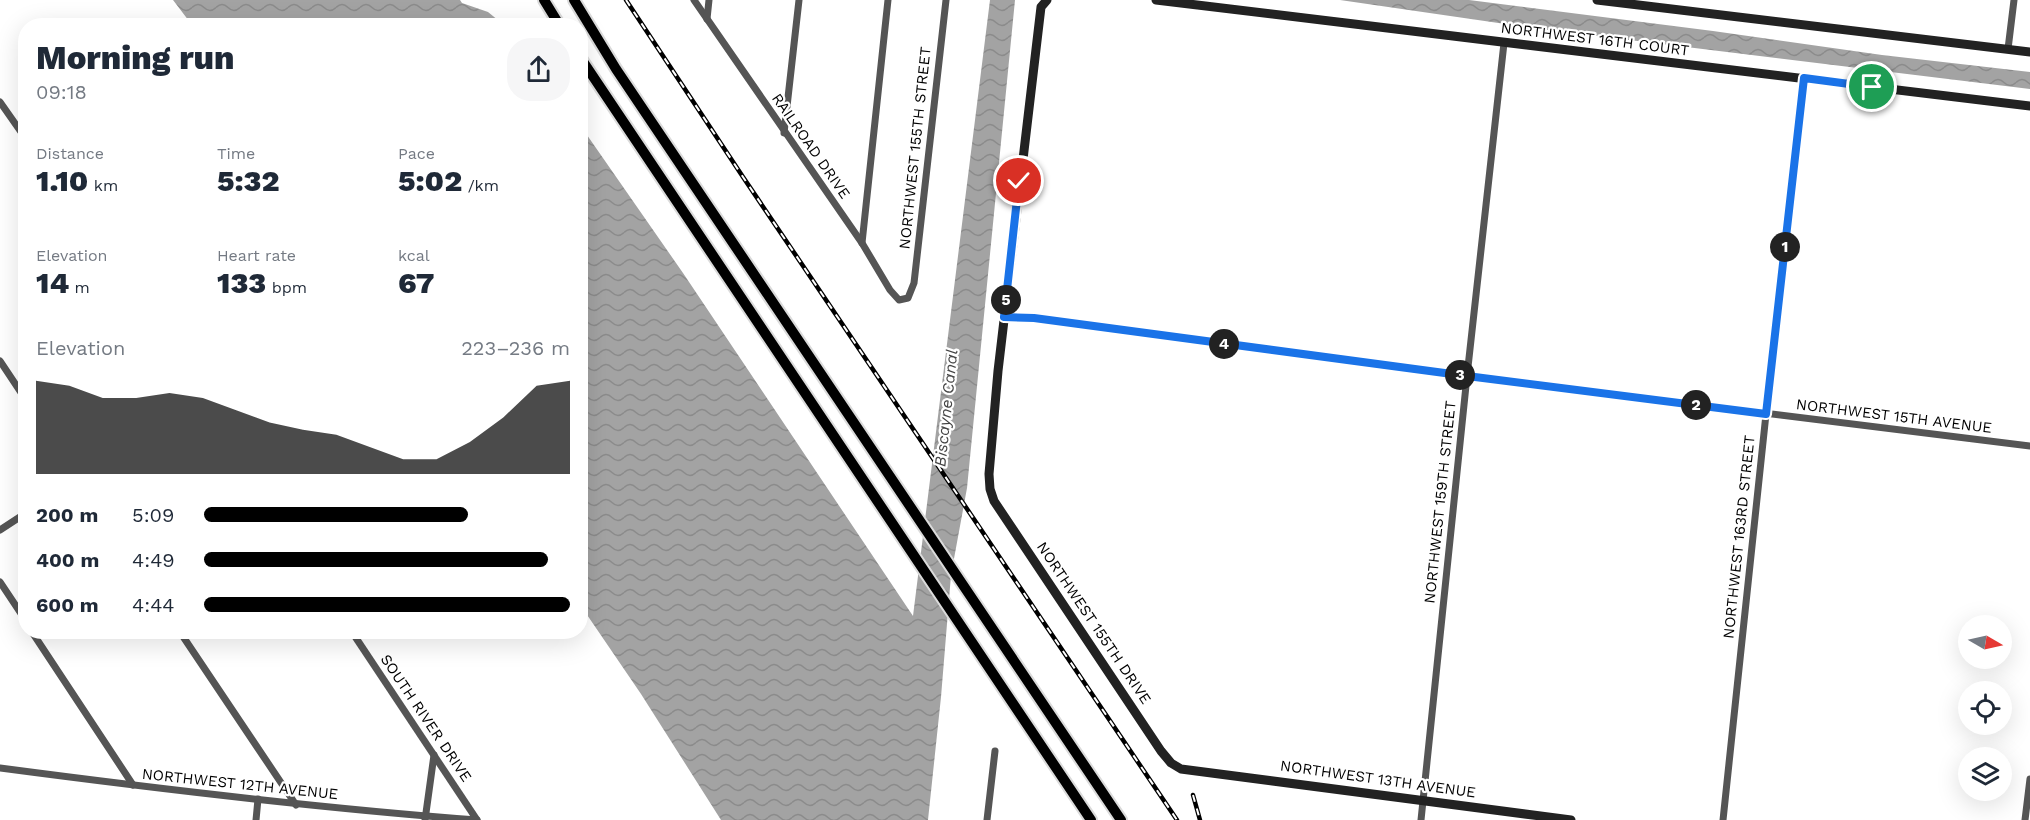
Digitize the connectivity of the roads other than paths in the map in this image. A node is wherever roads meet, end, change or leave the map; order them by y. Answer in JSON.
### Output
{"nodes":[{"id":1,"x":544,"y":0,"type":"edge"},
{"id":2,"x":574,"y":0,"type":"edge"},
{"id":3,"x":694,"y":0,"type":"edge"},
{"id":4,"x":708,"y":0,"type":"edge"},
{"id":5,"x":799,"y":0,"type":"edge"},
{"id":6,"x":888,"y":0,"type":"edge"},
{"id":7,"x":945,"y":0,"type":"edge"},
{"id":8,"x":1156,"y":0,"type":"edge"},
{"id":9,"x":1597,"y":0,"type":"edge"},
{"id":10,"x":2014,"y":0,"type":"edge"},
{"id":11,"x":1044,"y":3,"type":"edge"},
{"id":12,"x":1637,"y":3,"type":"edge"},
{"id":13,"x":555,"y":18,"type":"edge"},
{"id":14,"x":585,"y":18,"type":"edge"},
{"id":15,"x":707,"y":19,"type":"junction"},
{"id":16,"x":588,"y":23,"type":"edge"},
{"id":17,"x":1504,"y":43,"type":"junction"},
{"id":18,"x":2008,"y":49,"type":"junction"},
{"id":19,"x":2030,"y":52,"type":"edge"},
{"id":20,"x":588,"y":69,"type":"edge"},
{"id":21,"x":1804,"y":78,"type":"junction"},
{"id":22,"x":0,"y":102,"type":"edge"},
{"id":23,"x":2030,"y":106,"type":"edge"},
{"id":24,"x":18,"y":128,"type":"edge"},
{"id":25,"x":784,"y":132,"type":"junction"},
{"id":26,"x":862,"y":243,"type":"junction"},
{"id":27,"x":908,"y":298,"type":"joint"},
{"id":28,"x":1004,"y":317,"type":"junction"},
{"id":29,"x":0,"y":361,"type":"edge"},
{"id":30,"x":1467,"y":376,"type":"junction"},
{"id":31,"x":18,"y":388,"type":"edge"},
{"id":32,"x":1766,"y":414,"type":"junction"},
{"id":33,"x":2030,"y":446,"type":"edge"},
{"id":34,"x":18,"y":518,"type":"edge"},
{"id":35,"x":0,"y":530,"type":"edge"},
{"id":36,"x":0,"y":582,"type":"edge"},
{"id":37,"x":18,"y":609,"type":"edge"},
{"id":38,"x":37,"y":639,"type":"edge"},
{"id":39,"x":185,"y":639,"type":"edge"},
{"id":40,"x":357,"y":639,"type":"edge"},
{"id":41,"x":994,"y":751,"type":"dead end"},
{"id":42,"x":434,"y":755,"type":"junction"},
{"id":43,"x":0,"y":768,"type":"edge"},
{"id":44,"x":1181,"y":769,"type":"joint"},
{"id":45,"x":2030,"y":779,"type":"edge"},
{"id":46,"x":132,"y":786,"type":"junction"},
{"id":47,"x":258,"y":799,"type":"junction"},
{"id":48,"x":1423,"y":800,"type":"junction"},
{"id":49,"x":296,"y":805,"type":"junction"},
{"id":50,"x":425,"y":818,"type":"edge"},
{"id":51,"x":256,"y":820,"type":"edge"},
{"id":52,"x":477,"y":820,"type":"edge"},
{"id":53,"x":987,"y":820,"type":"edge"},
{"id":54,"x":1092,"y":820,"type":"edge"},
{"id":55,"x":1121,"y":820,"type":"edge"},
{"id":56,"x":1421,"y":820,"type":"edge"},
{"id":57,"x":1571,"y":820,"type":"edge"},
{"id":58,"x":1724,"y":820,"type":"edge"},
{"id":59,"x":2025,"y":820,"type":"edge"}],
"edges":[{"from":1,"to":13,"type":"main road"},
{"from":2,"to":14,"type":"main road"},
{"from":3,"to":15,"type":"street","name":"RAILROAD DRIVE"},
{"from":4,"to":15,"type":"street"},
{"from":5,"to":25,"type":"street"},
{"from":6,"to":26,"type":"street"},
{"from":7,"to":27,"type":"street","name":"NORTHWEST 155TH STREET"},
{"from":8,"to":17,"type":"street","name":"NORTHWEST 16TH COURT"},
{"from":9,"to":12,"type":"street"},
{"from":10,"to":18,"type":"street"},
{"from":11,"to":28,"type":"street"},
{"from":12,"to":18,"type":"street"},
{"from":15,"to":25,"type":"street","name":"RAILROAD DRIVE"},
{"from":16,"to":55,"type":"main road"},
{"from":17,"to":21,"type":"street","name":"NORTHWEST 16TH COURT"},
{"from":17,"to":30,"type":"street","name":"NORTHWEST 159TH STREET"},
{"from":18,"to":19,"type":"street"},
{"from":20,"to":54,"type":"main road"},
{"from":21,"to":23,"type":"street","name":"NORTHWEST 16TH COURT"},
{"from":21,"to":32,"type":"street","name":"NORTHWEST 163RD STREET"},
{"from":22,"to":24,"type":"street"},
{"from":25,"to":26,"type":"street","name":"RAILROAD DRIVE"},
{"from":26,"to":27,"type":"street","name":"RAILROAD DRIVE"},
{"from":28,"to":30,"type":"street","name":"NORTHWEST 15TH AVENUE"},
{"from":28,"to":44,"type":"street","name":"NORTHWEST 155TH DRIVE"},
{"from":29,"to":31,"type":"street"},
{"from":30,"to":32,"type":"street","name":"NORTHWEST 15TH AVENUE"},
{"from":30,"to":48,"type":"street","name":"NORTHWEST 159TH STREET"},
{"from":32,"to":33,"type":"street","name":"NORTHWEST 15TH AVENUE"},
{"from":32,"to":58,"type":"street","name":"NORTHWEST 163RD STREET"},
{"from":34,"to":35,"type":"street"},
{"from":36,"to":37,"type":"street"},
{"from":38,"to":46,"type":"street"},
{"from":39,"to":49,"type":"street"},
{"from":40,"to":42,"type":"street","name":"SOUTH RIVER DRIVE"},
{"from":41,"to":53,"type":"street"},
{"from":42,"to":50,"type":"street"},
{"from":42,"to":52,"type":"street","name":"SOUTH RIVER DRIVE"},
{"from":43,"to":46,"type":"street","name":"NORTHWEST 12TH AVENUE"},
{"from":44,"to":48,"type":"street","name":"NORTHWEST 13TH AVENUE"},
{"from":45,"to":59,"type":"street"},
{"from":46,"to":47,"type":"street","name":"NORTHWEST 12TH AVENUE"},
{"from":47,"to":49,"type":"street","name":"NORTHWEST 12TH AVENUE"},
{"from":47,"to":51,"type":"street"},
{"from":48,"to":56,"type":"street","name":"NORTHWEST 159TH STREET"},
{"from":48,"to":57,"type":"street","name":"NORTHWEST 13TH AVENUE"},
{"from":49,"to":50,"type":"street","name":"NORTHWEST 12TH AVENUE"},
{"from":50,"to":52,"type":"street","name":"NORTHWEST 12TH AVENUE"}]}
